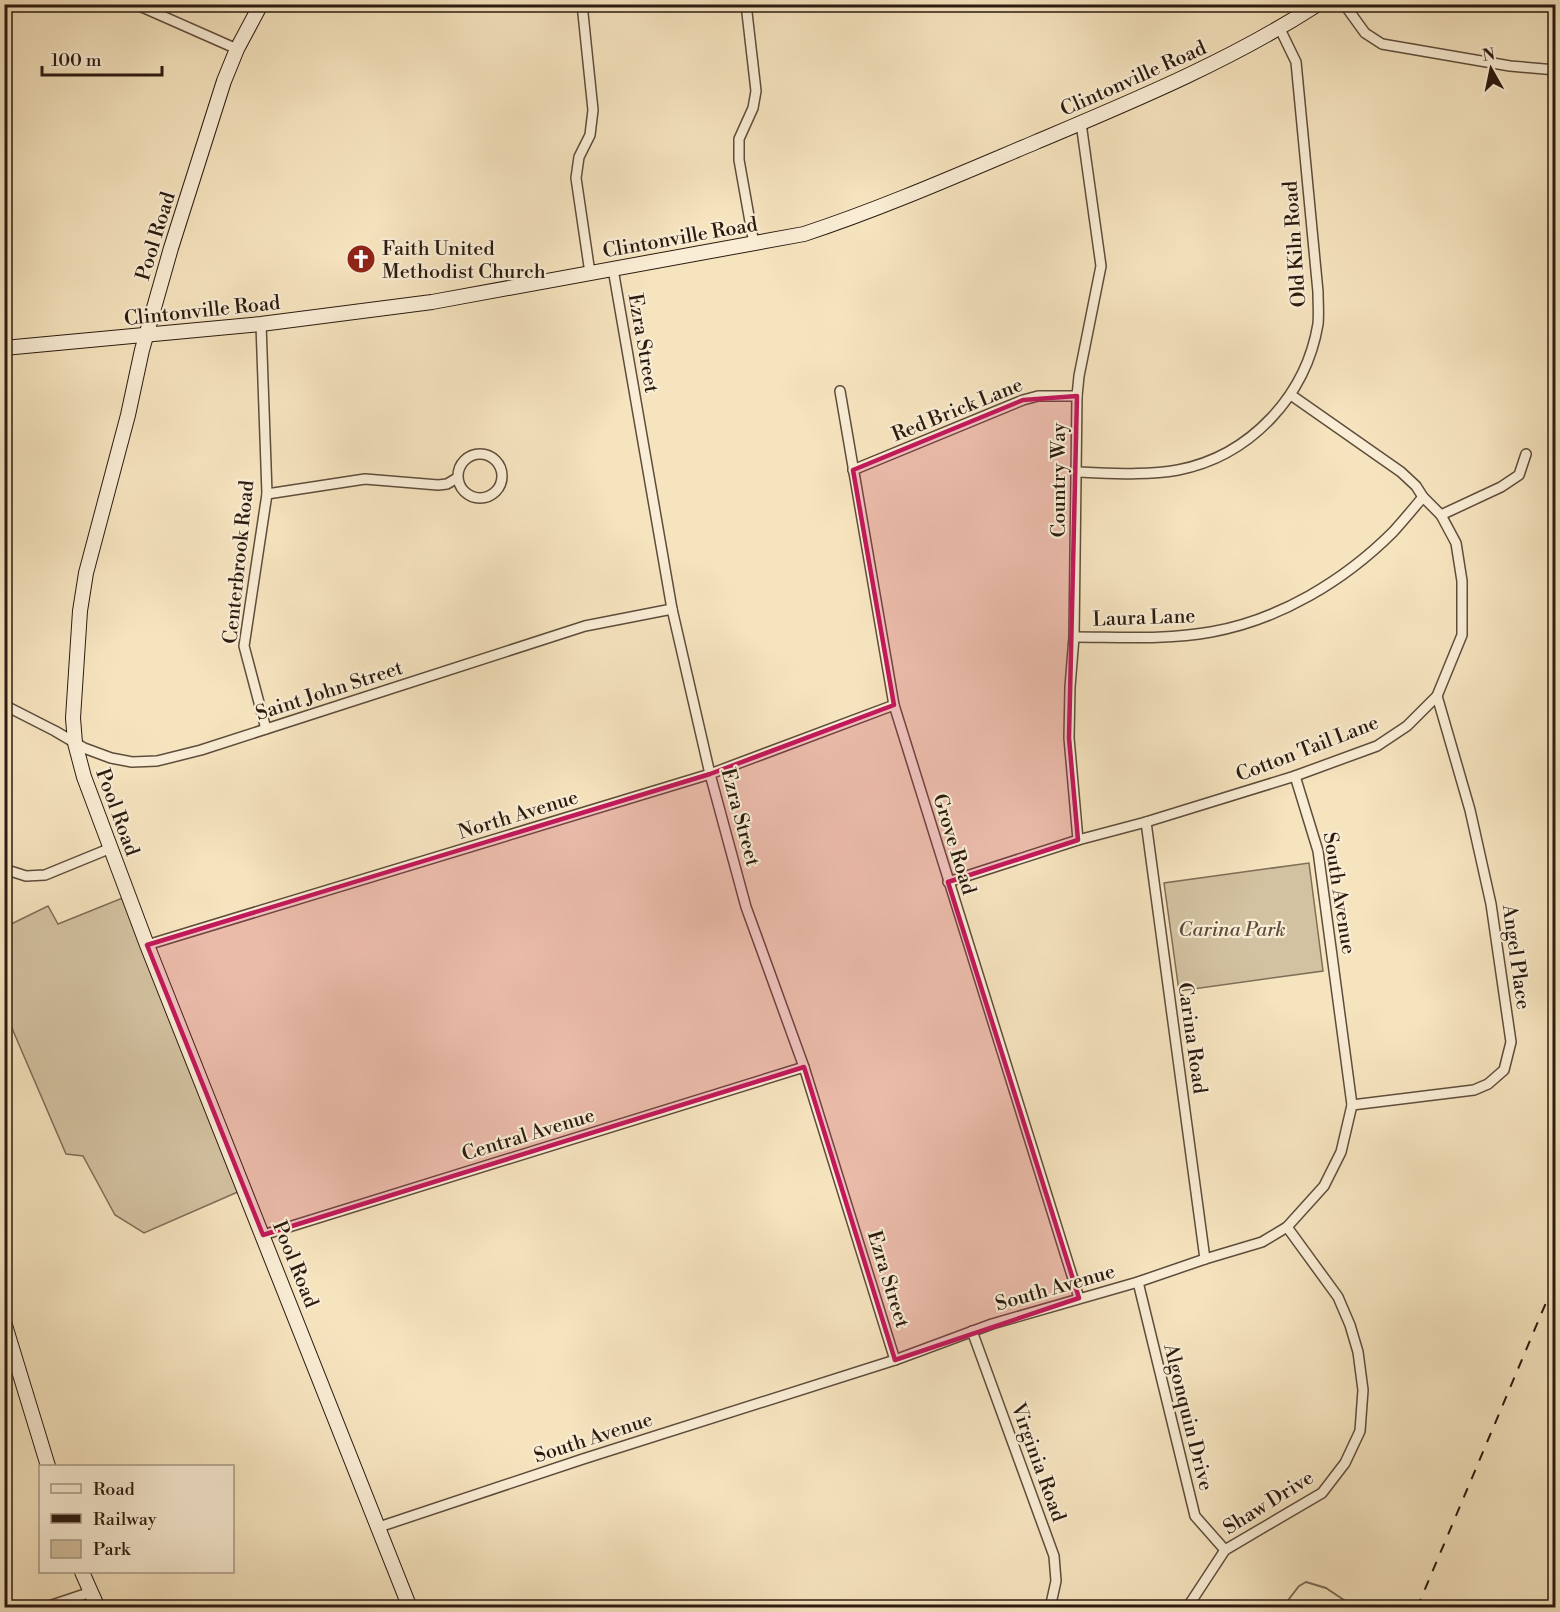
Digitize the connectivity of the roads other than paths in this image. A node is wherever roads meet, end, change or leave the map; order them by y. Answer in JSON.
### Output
{"nodes":[{"id":1,"x":135,"y":4,"type":"edge"},
{"id":2,"x":261,"y":4,"type":"edge"},
{"id":3,"x":582,"y":4,"type":"edge"},
{"id":4,"x":746,"y":4,"type":"edge"},
{"id":5,"x":1318,"y":4,"type":"edge"},
{"id":6,"x":1344,"y":4,"type":"edge"},
{"id":7,"x":1280,"y":29,"type":"junction"},
{"id":8,"x":237,"y":49,"type":"junction"},
{"id":9,"x":1556,"y":70,"type":"edge"},
{"id":10,"x":1081,"y":123,"type":"junction"},
{"id":11,"x":754,"y":244,"type":"junction"},
{"id":12,"x":613,"y":269,"type":"junction"},
{"id":13,"x":590,"y":273,"type":"junction"},
{"id":14,"x":261,"y":324,"type":"junction"},
{"id":15,"x":147,"y":335,"type":"junction"},
{"id":16,"x":4,"y":348,"type":"edge"},
{"id":17,"x":840,"y":391,"type":"dead end"},
{"id":18,"x":1291,"y":395,"type":"junction"},
{"id":19,"x":1077,"y":396,"type":"junction"},
{"id":20,"x":1526,"y":454,"type":"dead end"},
{"id":21,"x":854,"y":470,"type":"junction"},
{"id":22,"x":1077,"y":472,"type":"junction"},
{"id":23,"x":457,"y":478,"type":"junction"},
{"id":24,"x":267,"y":494,"type":"junction"},
{"id":25,"x":1423,"y":497,"type":"junction"},
{"id":26,"x":1441,"y":515,"type":"junction"},
{"id":27,"x":672,"y":609,"type":"junction"},
{"id":28,"x":1074,"y":637,"type":"junction"},
{"id":29,"x":1437,"y":696,"type":"junction"},
{"id":30,"x":4,"y":705,"type":"edge"},
{"id":31,"x":894,"y":705,"type":"junction"},
{"id":32,"x":266,"y":729,"type":"junction"},
{"id":33,"x":75,"y":743,"type":"junction"},
{"id":34,"x":710,"y":774,"type":"junction"},
{"id":35,"x":1295,"y":776,"type":"junction"},
{"id":36,"x":1146,"y":822,"type":"junction"},
{"id":37,"x":1078,"y":840,"type":"junction"},
{"id":38,"x":111,"y":848,"type":"junction"},
{"id":39,"x":4,"y":870,"type":"edge"},
{"id":40,"x":948,"y":882,"type":"junction"},
{"id":41,"x":147,"y":945,"type":"junction"},
{"id":42,"x":804,"y":1067,"type":"junction"},
{"id":43,"x":1352,"y":1105,"type":"junction"},
{"id":44,"x":1287,"y":1227,"type":"junction"},
{"id":45,"x":263,"y":1235,"type":"junction"},
{"id":46,"x":1205,"y":1258,"type":"junction"},
{"id":47,"x":1138,"y":1282,"type":"junction"},
{"id":48,"x":1079,"y":1298,"type":"junction"},
{"id":49,"x":4,"y":1322,"type":"edge"},
{"id":50,"x":972,"y":1331,"type":"junction"},
{"id":51,"x":895,"y":1360,"type":"junction"},
{"id":52,"x":47,"y":1465,"type":"edge"},
{"id":53,"x":379,"y":1527,"type":"junction"},
{"id":54,"x":1224,"y":1550,"type":"junction"},
{"id":55,"x":82,"y":1573,"type":"edge"},
{"id":56,"x":92,"y":1592,"type":"junction"},
{"id":57,"x":43,"y":1608,"type":"edge"},
{"id":58,"x":98,"y":1608,"type":"edge"},
{"id":59,"x":410,"y":1608,"type":"edge"},
{"id":60,"x":1050,"y":1608,"type":"edge"},
{"id":61,"x":1187,"y":1608,"type":"edge"}],
"edges":[{"from":1,"to":8,"type":"street"},
{"from":2,"to":8,"type":"street","name":"Pool Road"},
{"from":3,"to":13,"type":"street"},
{"from":4,"to":11,"type":"street"},
{"from":5,"to":7,"type":"street","name":"Clintonville Road"},
{"from":6,"to":9,"type":"street"},
{"from":7,"to":10,"type":"street","name":"Clintonville Road"},
{"from":7,"to":18,"type":"street","name":"Old Kiln Road"},
{"from":8,"to":15,"type":"street","name":"Pool Road"},
{"from":10,"to":11,"type":"street","name":"Clintonville Road"},
{"from":10,"to":19,"type":"street","name":"Country Way"},
{"from":11,"to":12,"type":"street","name":"Clintonville Road"},
{"from":12,"to":13,"type":"street","name":"Clintonville Road"},
{"from":12,"to":27,"type":"street","name":"Ezra Street"},
{"from":13,"to":14,"type":"street","name":"Clintonville Road"},
{"from":14,"to":15,"type":"street","name":"Clintonville Road"},
{"from":14,"to":24,"type":"street","name":"Centerbrook Road"},
{"from":15,"to":16,"type":"street","name":"Clintonville Road"},
{"from":15,"to":33,"type":"street","name":"Pool Road"},
{"from":17,"to":21,"type":"street","name":"Grove Road"},
{"from":18,"to":22,"type":"street","name":"Old Kiln Road"},
{"from":18,"to":25,"type":"street","name":"Cotton Tail Lane"},
{"from":19,"to":21,"type":"street","name":"Red Brick Lane"},
{"from":19,"to":22,"type":"street","name":"Country Way"},
{"from":20,"to":26,"type":"street"},
{"from":21,"to":31,"type":"street","name":"Grove Road"},
{"from":22,"to":28,"type":"street","name":"Country Way"},
{"from":23,"to":23,"type":"street"},
{"from":23,"to":24,"type":"street"},
{"from":24,"to":32,"type":"street","name":"Centerbrook Road"},
{"from":25,"to":26,"type":"street","name":"Cotton Tail Lane"},
{"from":25,"to":28,"type":"street","name":"Laura Lane"},
{"from":26,"to":29,"type":"street","name":"Cotton Tail Lane"},
{"from":27,"to":32,"type":"street","name":"Saint John Street"},
{"from":27,"to":34,"type":"street","name":"Ezra Street"},
{"from":28,"to":37,"type":"street","name":"Country Way"},
{"from":29,"to":35,"type":"street","name":"Cotton Tail Lane"},
{"from":29,"to":43,"type":"street","name":"Angel Place"},
{"from":30,"to":33,"type":"street","name":"Saint John Street"},
{"from":31,"to":34,"type":"street","name":"North Avenue"},
{"from":31,"to":40,"type":"street","name":"Grove Road"},
{"from":32,"to":33,"type":"street","name":"Saint John Street"},
{"from":33,"to":38,"type":"street","name":"Pool Road"},
{"from":34,"to":41,"type":"street","name":"North Avenue"},
{"from":34,"to":42,"type":"street","name":"Ezra Street"},
{"from":35,"to":36,"type":"street","name":"Cotton Tail Lane"},
{"from":35,"to":43,"type":"street","name":"South Avenue"},
{"from":36,"to":37,"type":"street","name":"Cotton Tail Lane"},
{"from":36,"to":46,"type":"street","name":"Carina Road"},
{"from":37,"to":40,"type":"street","name":"Cotton Tail Lane"},
{"from":38,"to":39,"type":"street"},
{"from":38,"to":41,"type":"street","name":"Pool Road"},
{"from":40,"to":48,"type":"street","name":"Grove Road"},
{"from":41,"to":45,"type":"street","name":"Pool Road"},
{"from":42,"to":45,"type":"street","name":"Central Avenue"},
{"from":42,"to":51,"type":"street","name":"Ezra Street"},
{"from":43,"to":44,"type":"street","name":"South Avenue"},
{"from":44,"to":46,"type":"street","name":"South Avenue"},
{"from":44,"to":54,"type":"street","name":"Shaw Drive"},
{"from":45,"to":53,"type":"street","name":"Pool Road"},
{"from":46,"to":47,"type":"street","name":"South Avenue"},
{"from":47,"to":48,"type":"street","name":"South Avenue"},
{"from":47,"to":54,"type":"street","name":"Algonquin Drive"},
{"from":48,"to":50,"type":"street","name":"South Avenue"},
{"from":49,"to":52,"type":"street"},
{"from":50,"to":51,"type":"street","name":"South Avenue"},
{"from":50,"to":60,"type":"street","name":"Virginia Road"},
{"from":51,"to":53,"type":"street","name":"South Avenue"},
{"from":53,"to":59,"type":"street","name":"Pool Road"},
{"from":54,"to":61,"type":"street","name":"Shaw Drive"},
{"from":55,"to":56,"type":"street"},
{"from":56,"to":57,"type":"street"},
{"from":56,"to":58,"type":"street"}]}
